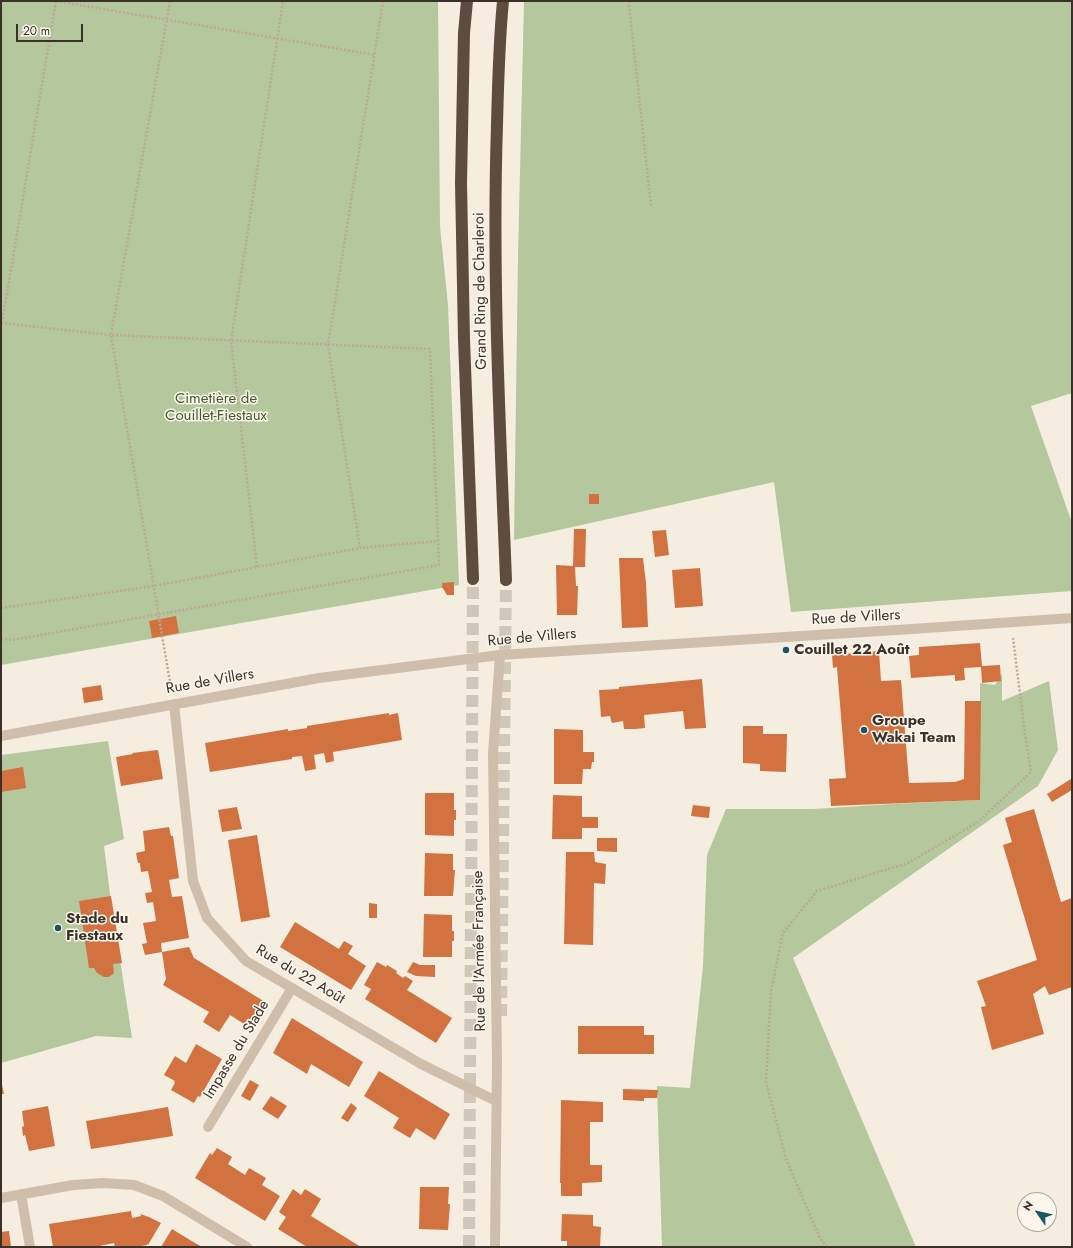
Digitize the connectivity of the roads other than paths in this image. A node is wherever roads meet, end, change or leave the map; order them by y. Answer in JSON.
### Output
{"nodes":[{"id":1,"x":467,"y":1,"type":"edge"},
{"id":2,"x":503,"y":1,"type":"edge"},
{"id":3,"x":473,"y":579,"type":"tunnel mouth"},
{"id":4,"x":506,"y":580,"type":"tunnel mouth"},
{"id":5,"x":1072,"y":618,"type":"edge"},
{"id":6,"x":500,"y":655,"type":"junction"},
{"id":7,"x":174,"y":704,"type":"junction"},
{"id":8,"x":1,"y":736,"type":"edge"},
{"id":9,"x":292,"y":988,"type":"junction"},
{"id":10,"x":496,"y":1101,"type":"junction"},
{"id":11,"x":208,"y":1127,"type":"dead end"},
{"id":12,"x":21,"y":1194,"type":"junction"},
{"id":13,"x":1,"y":1195,"type":"edge"},
{"id":14,"x":30,"y":1247,"type":"edge"},
{"id":15,"x":247,"y":1247,"type":"edge"},
{"id":16,"x":495,"y":1247,"type":"edge"}],
"edges":[{"from":1,"to":3,"type":"highway","name":"Grand Ring de Charleroi"},
{"from":2,"to":4,"type":"highway","name":"Grand Ring de Charleroi"},
{"from":5,"to":6,"type":"street","name":"Rue de Villers"},
{"from":6,"to":7,"type":"street","name":"Rue de Villers"},
{"from":6,"to":10,"type":"street","name":"Rue de l'Armée Française"},
{"from":7,"to":8,"type":"street","name":"Rue de Villers"},
{"from":7,"to":9,"type":"street","name":"Rue du 22 Août"},
{"from":9,"to":10,"type":"street","name":"Rue du 22 Août"},
{"from":9,"to":11,"type":"street","name":"Impasse du Stade"},
{"from":10,"to":16,"type":"street","name":"Rue de l'Armée Française"},
{"from":12,"to":13,"type":"street"},
{"from":12,"to":14,"type":"street"},
{"from":12,"to":15,"type":"street"}]}
